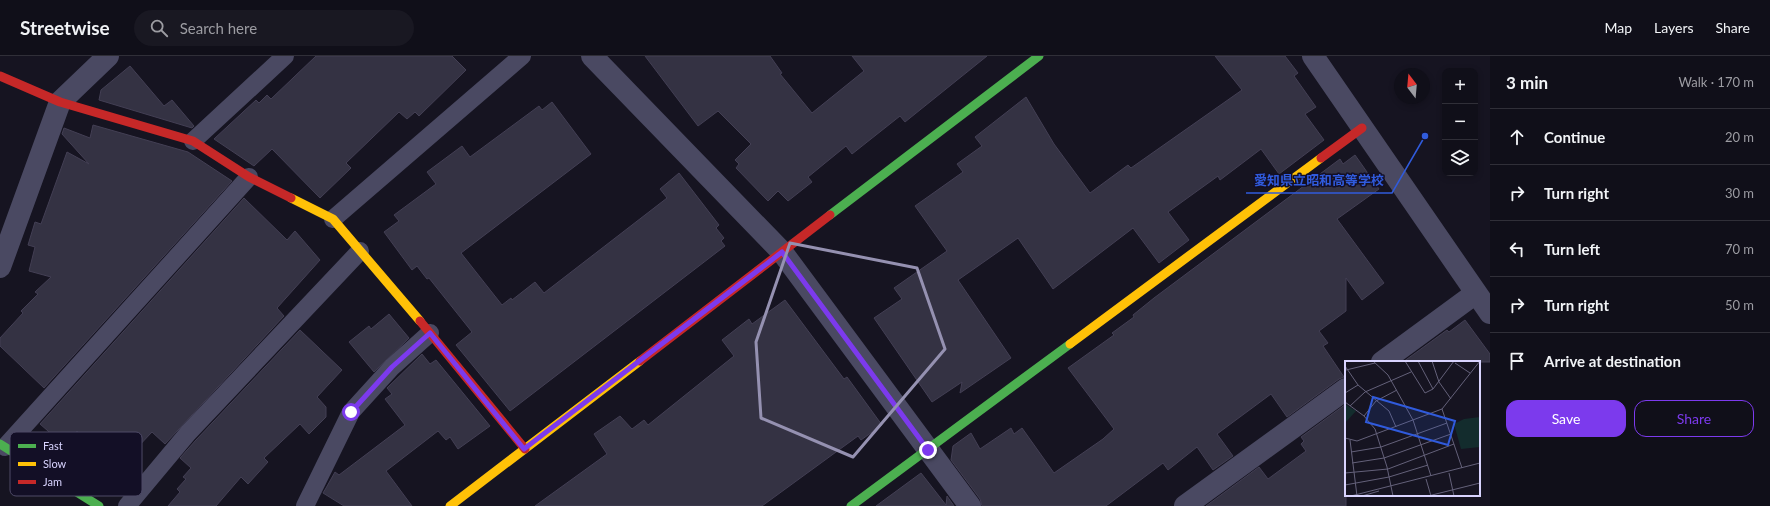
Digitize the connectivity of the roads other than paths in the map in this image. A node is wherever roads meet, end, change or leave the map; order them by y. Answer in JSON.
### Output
{"nodes":[{"id":1,"x":108,"y":56,"type":"edge"},
{"id":2,"x":284,"y":56,"type":"edge"},
{"id":3,"x":522,"y":56,"type":"edge"},
{"id":4,"x":592,"y":56,"type":"edge"},
{"id":5,"x":1039,"y":56,"type":"edge"},
{"id":6,"x":1313,"y":56,"type":"edge"},
{"id":7,"x":0,"y":76,"type":"edge"},
{"id":8,"x":60,"y":102,"type":"junction"},
{"id":9,"x":1362,"y":128,"type":"junction"},
{"id":10,"x":193,"y":142,"type":"junction"},
{"id":11,"x":249,"y":177,"type":"junction"},
{"id":12,"x":333,"y":220,"type":"junction"},
{"id":13,"x":360,"y":251,"type":"junction"},
{"id":14,"x":782,"y":252,"type":"junction"},
{"id":15,"x":0,"y":267,"type":"edge"},
{"id":16,"x":1476,"y":293,"type":"junction"},
{"id":17,"x":1490,"y":313,"type":"edge"},
{"id":18,"x":430,"y":333,"type":"junction"},
{"id":19,"x":1383,"y":361,"type":"edge"},
{"id":20,"x":1345,"y":389,"type":"edge"},
{"id":21,"x":15,"y":432,"type":"edge"},
{"id":22,"x":10,"y":437,"type":"edge"},
{"id":23,"x":3,"y":445,"type":"edge"},
{"id":24,"x":524,"y":449,"type":"junction"},
{"id":25,"x":928,"y":450,"type":"junction"},
{"id":26,"x":142,"y":488,"type":"edge"},
{"id":27,"x":83,"y":496,"type":"edge"},
{"id":28,"x":135,"y":496,"type":"edge"},
{"id":29,"x":99,"y":506,"type":"edge"},
{"id":30,"x":127,"y":506,"type":"edge"},
{"id":31,"x":305,"y":506,"type":"edge"},
{"id":32,"x":450,"y":506,"type":"edge"},
{"id":33,"x":852,"y":506,"type":"edge"},
{"id":34,"x":970,"y":506,"type":"edge"},
{"id":35,"x":1185,"y":506,"type":"edge"}],
"edges":[{"from":1,"to":8,"type":"street"},
{"from":2,"to":10,"type":"lane"},
{"from":3,"to":12,"type":"lane"},
{"from":4,"to":14,"type":"street"},
{"from":5,"to":14,"type":"street"},
{"from":6,"to":9,"type":"street"},
{"from":7,"to":8,"type":"street"},
{"from":8,"to":10,"type":"street"},
{"from":8,"to":15,"type":"street"},
{"from":9,"to":16,"type":"street"},
{"from":9,"to":25,"type":"street"},
{"from":10,"to":11,"type":"street"},
{"from":11,"to":12,"type":"street"},
{"from":11,"to":21,"type":"lane"},
{"from":12,"to":13,"type":"street"},
{"from":13,"to":18,"type":"street"},
{"from":13,"to":26,"type":"lane"},
{"from":14,"to":24,"type":"street"},
{"from":14,"to":25,"type":"street"},
{"from":16,"to":17,"type":"street"},
{"from":16,"to":19,"type":"street"},
{"from":18,"to":24,"type":"street"},
{"from":18,"to":31,"type":"lane"},
{"from":20,"to":35,"type":"street"},
{"from":22,"to":23,"type":"lane"},
{"from":24,"to":32,"type":"street"},
{"from":25,"to":33,"type":"street"},
{"from":25,"to":34,"type":"street"},
{"from":27,"to":29,"type":"street"},
{"from":28,"to":30,"type":"lane"}]}
